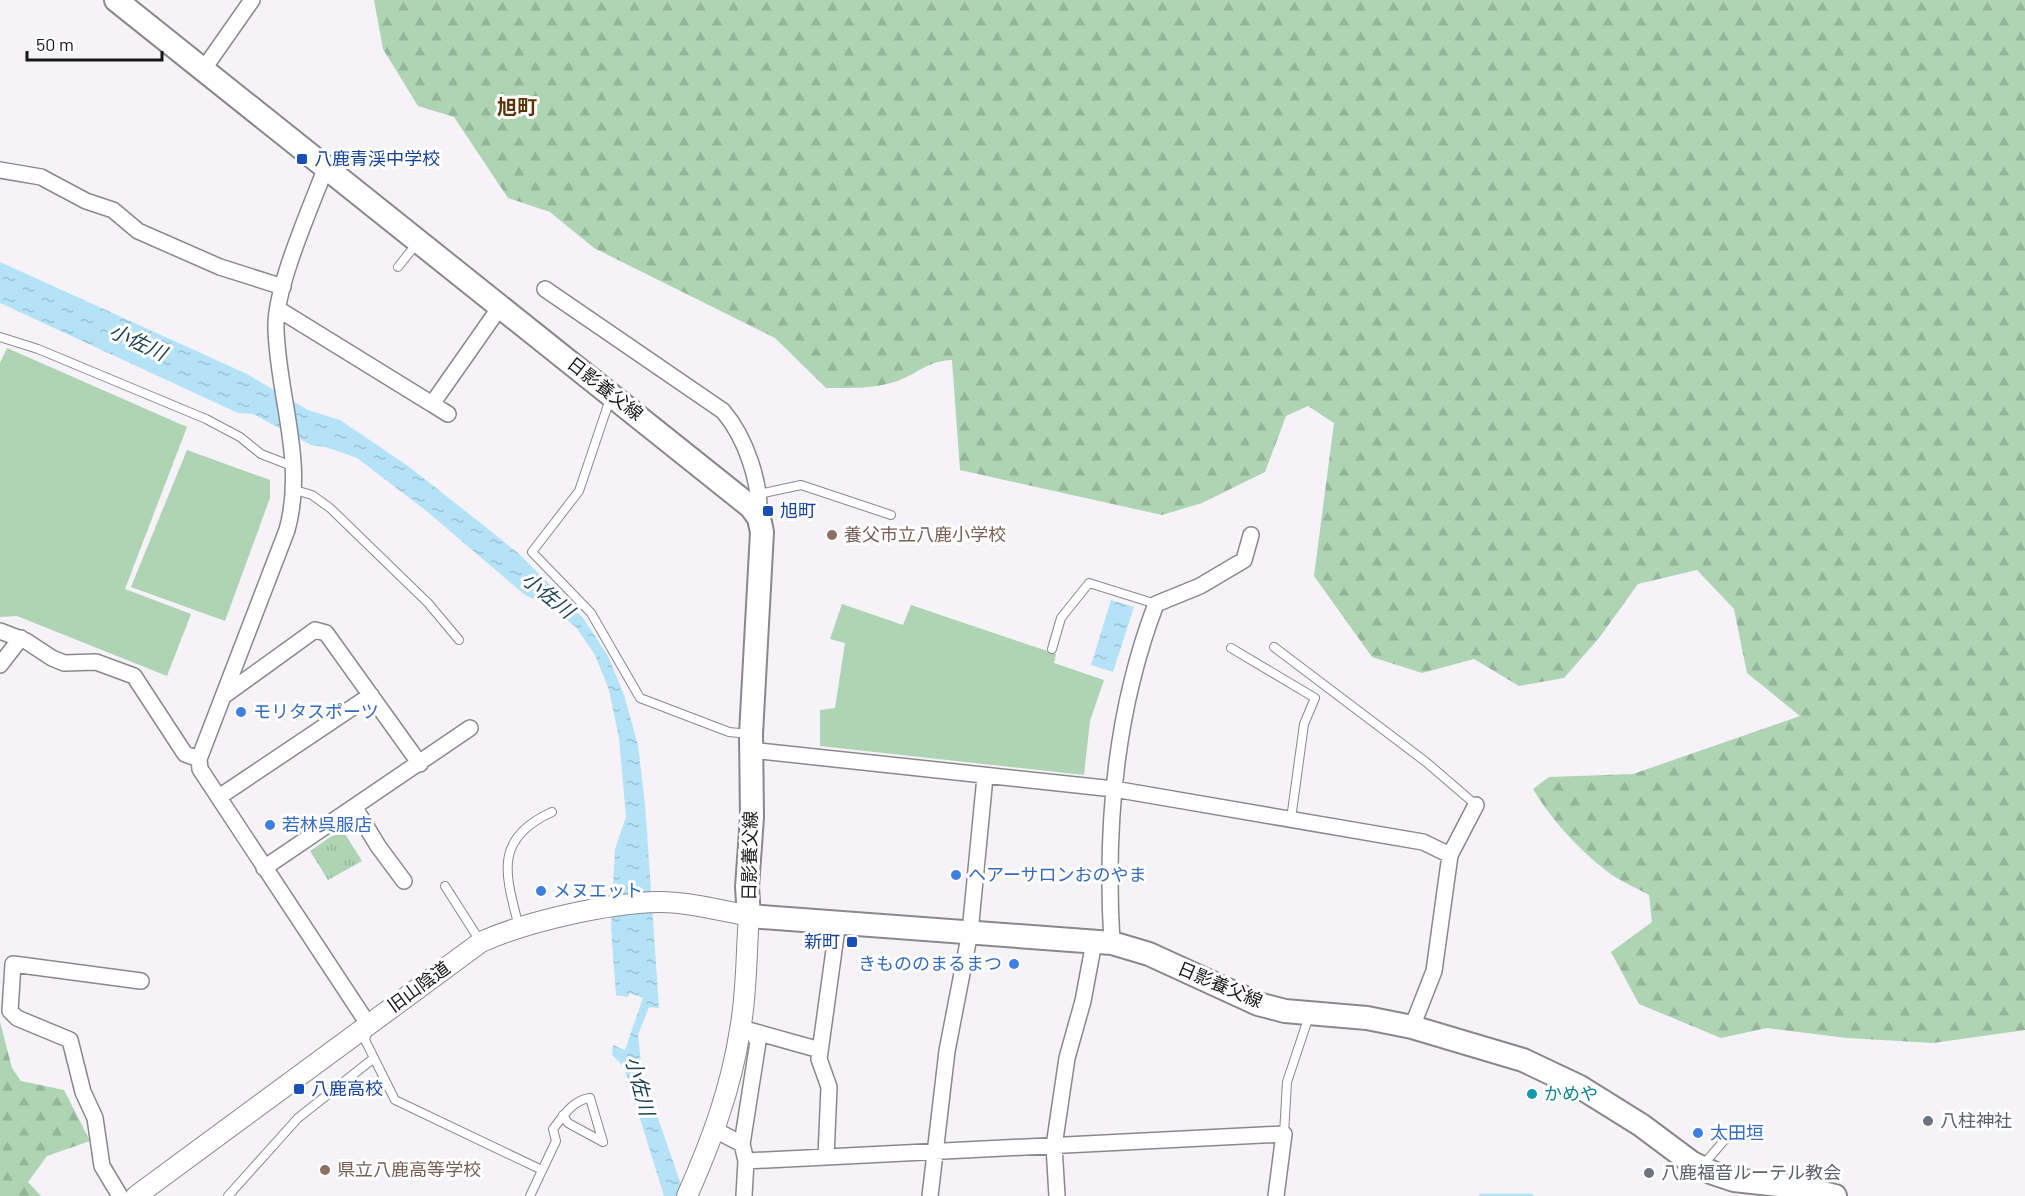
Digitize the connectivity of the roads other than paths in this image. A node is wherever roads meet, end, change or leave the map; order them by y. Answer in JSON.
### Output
{"nodes":[{"id":1,"x":116,"y":0,"type":"edge"},
{"id":2,"x":252,"y":0,"type":"edge"},
{"id":3,"x":203,"y":70,"type":"junction"},
{"id":4,"x":326,"y":167,"type":"junction"},
{"id":5,"x":0,"y":170,"type":"edge"},
{"id":6,"x":419,"y":241,"type":"junction"},
{"id":7,"x":399,"y":267,"type":"dead end"},
{"id":8,"x":283,"y":287,"type":"junction"},
{"id":9,"x":545,"y":289,"type":"dead end"},
{"id":10,"x":500,"y":307,"type":"junction"},
{"id":11,"x":278,"y":309,"type":"junction"},
{"id":12,"x":0,"y":337,"type":"edge"},
{"id":13,"x":612,"y":394,"type":"junction"},
{"id":14,"x":432,"y":404,"type":"junction"},
{"id":15,"x":448,"y":414,"type":"dead end"},
{"id":16,"x":294,"y":466,"type":"junction"},
{"id":17,"x":295,"y":490,"type":"junction"},
{"id":18,"x":759,"y":494,"type":"junction"},
{"id":19,"x":891,"y":515,"type":"dead end"},
{"id":20,"x":759,"y":518,"type":"junction"},
{"id":21,"x":1251,"y":535,"type":"dead end"},
{"id":22,"x":1156,"y":604,"type":"junction"},
{"id":23,"x":0,"y":631,"type":"edge"},
{"id":24,"x":21,"y":638,"type":"junction"},
{"id":25,"x":459,"y":640,"type":"dead end"},
{"id":26,"x":1274,"y":647,"type":"dead end"},
{"id":27,"x":1231,"y":648,"type":"dead end"},
{"id":28,"x":1052,"y":649,"type":"dead end"},
{"id":29,"x":0,"y":665,"type":"edge"},
{"id":30,"x":225,"y":695,"type":"junction"},
{"id":31,"x":371,"y":695,"type":"junction"},
{"id":32,"x":470,"y":728,"type":"dead end"},
{"id":33,"x":751,"y":742,"type":"junction"},
{"id":34,"x":199,"y":759,"type":"junction"},
{"id":35,"x":420,"y":764,"type":"junction"},
{"id":36,"x":985,"y":777,"type":"junction"},
{"id":37,"x":1114,"y":789,"type":"junction"},
{"id":38,"x":219,"y":796,"type":"junction"},
{"id":39,"x":1476,"y":805,"type":"joint"},
{"id":40,"x":355,"y":808,"type":"junction"},
{"id":41,"x":552,"y":812,"type":"dead end"},
{"id":42,"x":1291,"y":819,"type":"junction"},
{"id":43,"x":1450,"y":855,"type":"junction"},
{"id":44,"x":264,"y":868,"type":"junction"},
{"id":45,"x":404,"y":881,"type":"dead end"},
{"id":46,"x":445,"y":886,"type":"dead end"},
{"id":47,"x":749,"y":916,"type":"junction"},
{"id":48,"x":838,"y":921,"type":"junction"},
{"id":49,"x":519,"y":928,"type":"junction"},
{"id":50,"x":970,"y":932,"type":"junction"},
{"id":51,"x":481,"y":942,"type":"junction"},
{"id":52,"x":1103,"y":942,"type":"junction"},
{"id":53,"x":6,"y":963,"type":"edge"},
{"id":54,"x":141,"y":981,"type":"dead end"},
{"id":55,"x":1310,"y":1012,"type":"junction"},
{"id":56,"x":368,"y":1024,"type":"junction"},
{"id":57,"x":1412,"y":1027,"type":"junction"},
{"id":58,"x":747,"y":1030,"type":"junction"},
{"id":59,"x":820,"y":1050,"type":"junction"},
{"id":60,"x":374,"y":1058,"type":"junction"},
{"id":61,"x":563,"y":1115,"type":"junction"},
{"id":62,"x":1735,"y":1128,"type":"dead end"},
{"id":63,"x":1284,"y":1134,"type":"junction"},
{"id":64,"x":713,"y":1136,"type":"junction"},
{"id":65,"x":742,"y":1144,"type":"junction"},
{"id":66,"x":1054,"y":1146,"type":"junction"},
{"id":67,"x":935,"y":1152,"type":"junction"},
{"id":68,"x":826,"y":1157,"type":"junction"},
{"id":69,"x":746,"y":1161,"type":"junction"},
{"id":70,"x":1701,"y":1167,"type":"junction"},
{"id":71,"x":542,"y":1170,"type":"junction"},
{"id":72,"x":120,"y":1196,"type":"edge"},
{"id":73,"x":136,"y":1196,"type":"edge"},
{"id":74,"x":228,"y":1196,"type":"edge"},
{"id":75,"x":530,"y":1196,"type":"edge"},
{"id":76,"x":687,"y":1196,"type":"edge"},
{"id":77,"x":744,"y":1196,"type":"edge"},
{"id":78,"x":930,"y":1196,"type":"edge"},
{"id":79,"x":1057,"y":1196,"type":"edge"},
{"id":80,"x":1276,"y":1196,"type":"edge"},
{"id":81,"x":1835,"y":1196,"type":"edge"}],
"edges":[{"from":1,"to":3,"type":"main road","name":"日影養父線"},
{"from":2,"to":3,"type":"street"},
{"from":3,"to":4,"type":"main road","name":"日影養父線"},
{"from":4,"to":6,"type":"main road","name":"日影養父線"},
{"from":4,"to":8,"type":"street"},
{"from":5,"to":8,"type":"street"},
{"from":6,"to":7,"type":"lane"},
{"from":6,"to":10,"type":"main road","name":"日影養父線"},
{"from":8,"to":11,"type":"street"},
{"from":9,"to":18,"type":"street"},
{"from":10,"to":13,"type":"main road","name":"日影養父線"},
{"from":10,"to":14,"type":"street"},
{"from":11,"to":14,"type":"street"},
{"from":11,"to":16,"type":"street"},
{"from":12,"to":16,"type":"lane"},
{"from":13,"to":20,"type":"main road","name":"日影養父線"},
{"from":13,"to":33,"type":"lane"},
{"from":14,"to":15,"type":"street"},
{"from":16,"to":17,"type":"street"},
{"from":17,"to":25,"type":"lane"},
{"from":17,"to":30,"type":"street"},
{"from":18,"to":19,"type":"lane"},
{"from":18,"to":20,"type":"street"},
{"from":20,"to":33,"type":"main road","name":"日影養父線"},
{"from":21,"to":22,"type":"street"},
{"from":22,"to":28,"type":"lane"},
{"from":22,"to":37,"type":"street"},
{"from":23,"to":24,"type":"street"},
{"from":24,"to":29,"type":"street"},
{"from":24,"to":34,"type":"street"},
{"from":26,"to":39,"type":"lane"},
{"from":27,"to":42,"type":"lane"},
{"from":30,"to":31,"type":"street"},
{"from":30,"to":34,"type":"street"},
{"from":31,"to":35,"type":"street"},
{"from":31,"to":38,"type":"street"},
{"from":32,"to":35,"type":"street"},
{"from":33,"to":36,"type":"street"},
{"from":33,"to":47,"type":"main road","name":"日影養父線"},
{"from":34,"to":38,"type":"street"},
{"from":35,"to":40,"type":"street"},
{"from":36,"to":37,"type":"street"},
{"from":36,"to":50,"type":"street"},
{"from":37,"to":42,"type":"street"},
{"from":37,"to":52,"type":"street"},
{"from":38,"to":44,"type":"street"},
{"from":39,"to":43,"type":"street"},
{"from":40,"to":44,"type":"street"},
{"from":40,"to":45,"type":"street"},
{"from":41,"to":49,"type":"lane"},
{"from":42,"to":43,"type":"street"},
{"from":43,"to":57,"type":"street"},
{"from":44,"to":56,"type":"street"},
{"from":46,"to":51,"type":"lane"},
{"from":47,"to":48,"type":"main road","name":"日影養父線"},
{"from":47,"to":49,"type":"street","name":"旧山陰道"},
{"from":47,"to":58,"type":"street"},
{"from":48,"to":50,"type":"main road","name":"日影養父線"},
{"from":48,"to":59,"type":"street"},
{"from":49,"to":51,"type":"street","name":"旧山陰道"},
{"from":50,"to":52,"type":"main road","name":"日影養父線"},
{"from":50,"to":67,"type":"street"},
{"from":51,"to":56,"type":"street","name":"旧山陰道"},
{"from":52,"to":55,"type":"main road","name":"日影養父線"},
{"from":52,"to":66,"type":"street"},
{"from":53,"to":54,"type":"street"},
{"from":53,"to":72,"type":"street"},
{"from":55,"to":57,"type":"main road","name":"日影養父線"},
{"from":55,"to":63,"type":"lane"},
{"from":56,"to":60,"type":"lane"},
{"from":56,"to":73,"type":"street","name":"旧山陰道"},
{"from":57,"to":70,"type":"main road","name":"日影養父線"},
{"from":58,"to":59,"type":"street"},
{"from":58,"to":64,"type":"street"},
{"from":58,"to":65,"type":"street"},
{"from":59,"to":68,"type":"street"},
{"from":60,"to":71,"type":"lane"},
{"from":60,"to":74,"type":"lane"},
{"from":61,"to":61,"type":"lane"},
{"from":61,"to":71,"type":"lane"},
{"from":62,"to":70,"type":"lane"},
{"from":63,"to":66,"type":"street"},
{"from":63,"to":80,"type":"street"},
{"from":64,"to":65,"type":"street"},
{"from":64,"to":76,"type":"street"},
{"from":65,"to":69,"type":"street"},
{"from":66,"to":67,"type":"street"},
{"from":66,"to":79,"type":"street"},
{"from":67,"to":68,"type":"street"},
{"from":67,"to":78,"type":"street"},
{"from":68,"to":69,"type":"street"},
{"from":69,"to":77,"type":"street"},
{"from":70,"to":81,"type":"main road","name":"日影養父線"},
{"from":71,"to":75,"type":"lane"}]}
